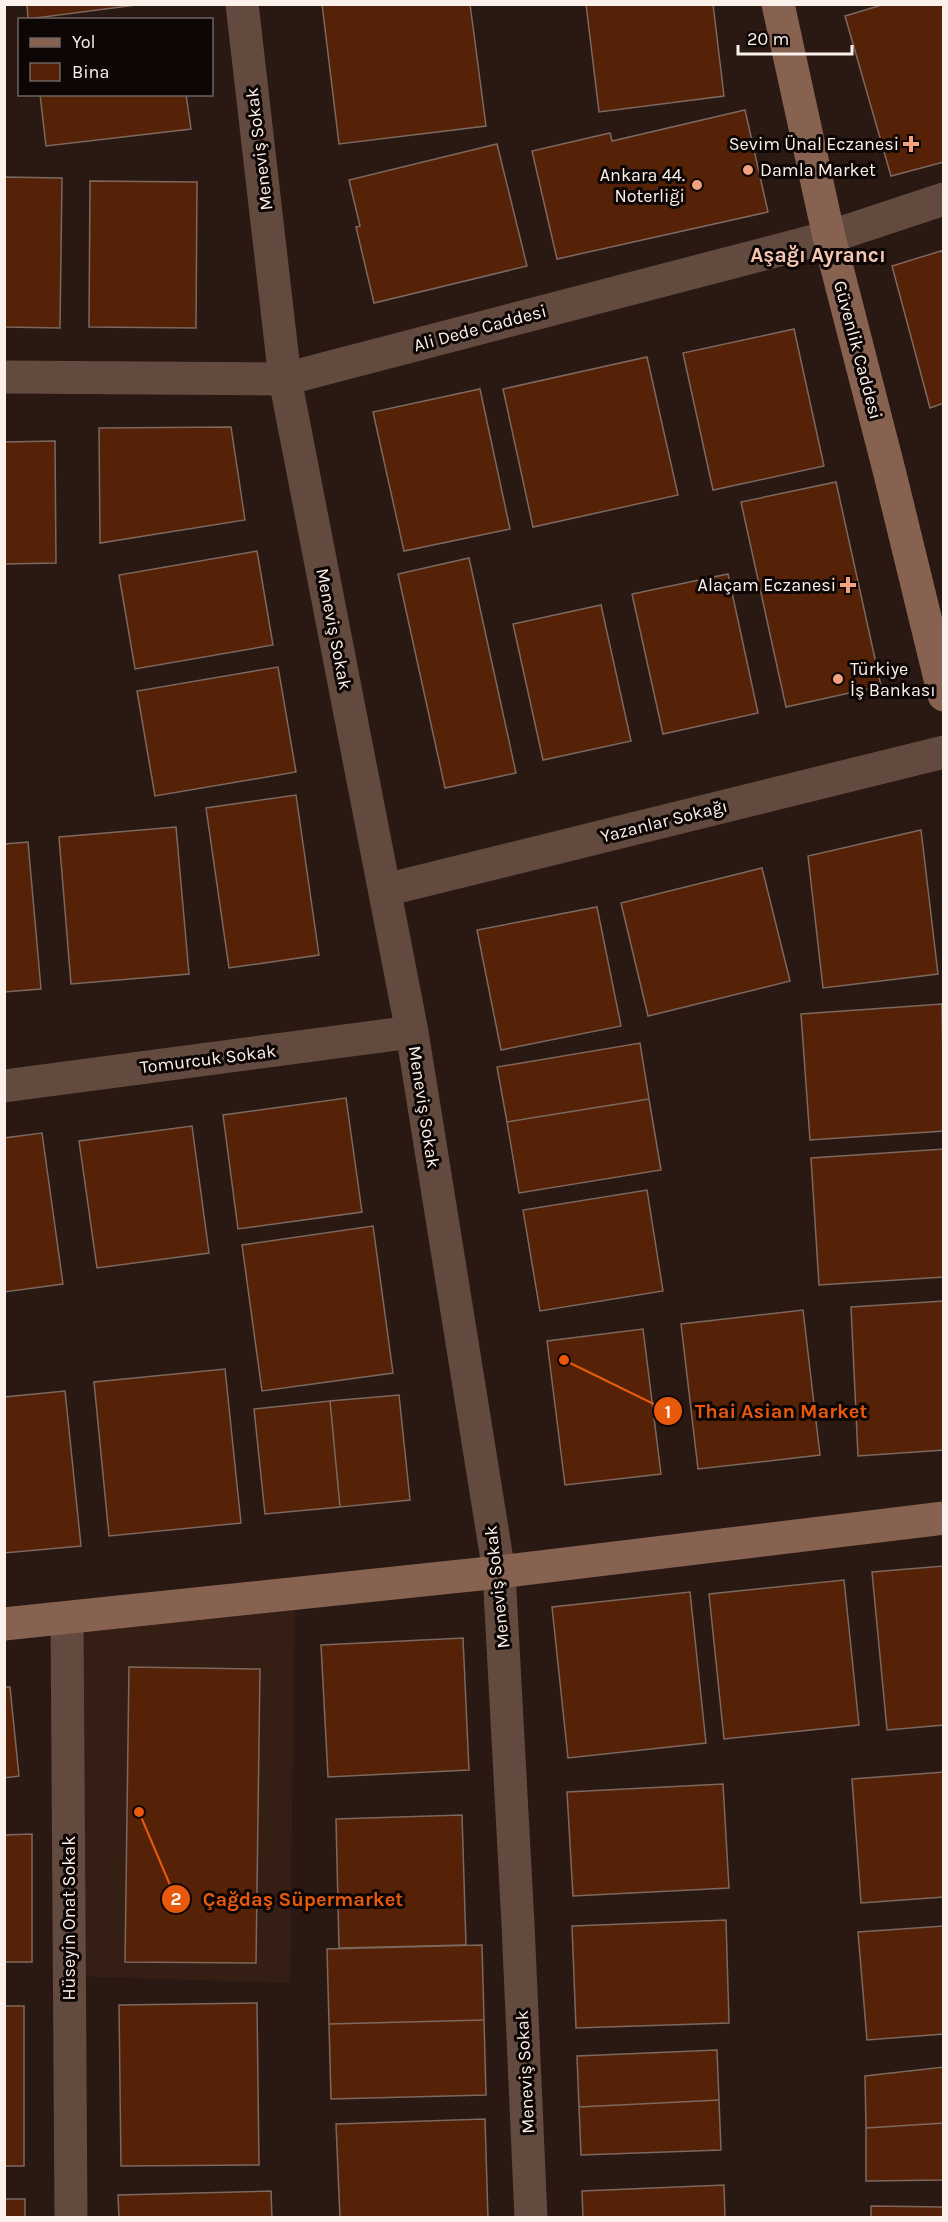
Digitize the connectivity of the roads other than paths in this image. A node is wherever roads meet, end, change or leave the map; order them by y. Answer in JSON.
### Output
{"nodes":[{"id":1,"x":242,"y":4,"type":"edge"},
{"id":2,"x":778,"y":4,"type":"edge"},
{"id":3,"x":944,"y":199,"type":"edge"},
{"id":4,"x":829,"y":237,"type":"junction"},
{"id":5,"x":4,"y":377,"type":"edge"},
{"id":6,"x":285,"y":379,"type":"junction"},
{"id":7,"x":944,"y":695,"type":"edge"},
{"id":8,"x":944,"y":752,"type":"edge"},
{"id":9,"x":385,"y":890,"type":"junction"},
{"id":10,"x":412,"y":1032,"type":"junction"},
{"id":11,"x":4,"y":1086,"type":"edge"},
{"id":12,"x":944,"y":1518,"type":"edge"},
{"id":13,"x":499,"y":1572,"type":"junction"},
{"id":14,"x":67,"y":1618,"type":"junction"},
{"id":15,"x":4,"y":1624,"type":"edge"},
{"id":16,"x":71,"y":2217,"type":"edge"},
{"id":17,"x":531,"y":2217,"type":"edge"}],
"edges":[{"from":1,"to":6,"type":"street","name":"Meneviş Sokak"},
{"from":2,"to":4,"type":"main road","name":"Güvenlik Caddesi"},
{"from":3,"to":4,"type":"street","name":"Ali Dede Caddesi"},
{"from":4,"to":6,"type":"street","name":"Ali Dede Caddesi"},
{"from":4,"to":7,"type":"main road","name":"Güvenlik Caddesi"},
{"from":5,"to":6,"type":"street","name":"Ali Dede Caddesi"},
{"from":6,"to":9,"type":"street","name":"Meneviş Sokak"},
{"from":8,"to":9,"type":"street","name":"Yazanlar Sokağı"},
{"from":9,"to":10,"type":"street","name":"Meneviş Sokak"},
{"from":10,"to":11,"type":"street","name":"Tomurcuk Sokak"},
{"from":10,"to":13,"type":"street","name":"Meneviş Sokak"},
{"from":12,"to":13,"type":"main road"},
{"from":13,"to":14,"type":"main road"},
{"from":13,"to":17,"type":"street","name":"Meneviş Sokak"},
{"from":14,"to":15,"type":"main road"},
{"from":14,"to":16,"type":"street","name":"Hüseyin Onat Sokak"}]}
